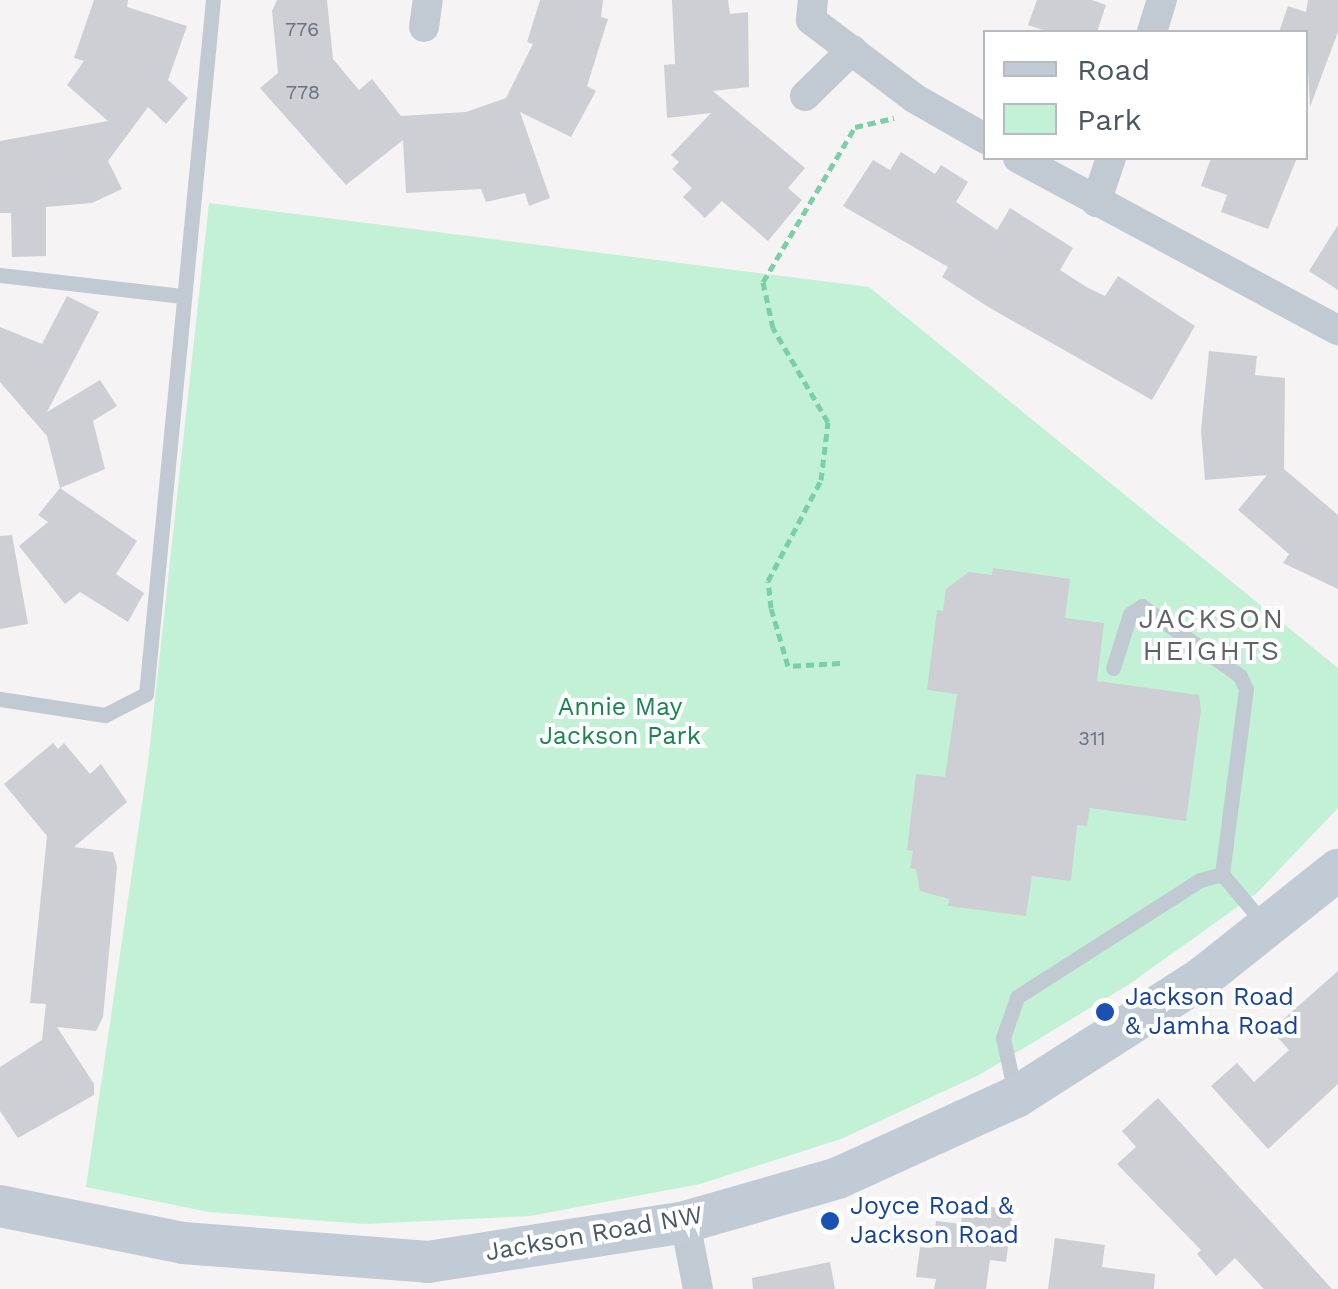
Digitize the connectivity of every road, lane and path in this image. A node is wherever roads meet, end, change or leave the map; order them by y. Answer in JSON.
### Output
{"nodes":[{"id":1,"x":213,"y":0,"type":"edge"},
{"id":2,"x":813,"y":0,"type":"edge"},
{"id":3,"x":1162,"y":0,"type":"edge"},
{"id":4,"x":1153,"y":30,"type":"edge"},
{"id":5,"x":852,"y":50,"type":"junction"},
{"id":6,"x":804,"y":96,"type":"dead end"},
{"id":7,"x":914,"y":98,"type":"junction"},
{"id":8,"x":983,"y":137,"type":"edge"},
{"id":9,"x":1022,"y":160,"type":"edge"},
{"id":10,"x":1110,"y":160,"type":"edge"},
{"id":11,"x":1096,"y":202,"type":"junction"},
{"id":12,"x":0,"y":275,"type":"edge"},
{"id":13,"x":182,"y":296,"type":"junction"},
{"id":14,"x":1338,"y":330,"type":"edge"},
{"id":15,"x":840,"y":662,"type":"dead end"},
{"id":16,"x":1113,"y":668,"type":"dead end"},
{"id":17,"x":0,"y":699,"type":"edge"},
{"id":18,"x":1338,"y":870,"type":"edge"},
{"id":19,"x":1222,"y":874,"type":"junction"},
{"id":20,"x":1268,"y":928,"type":"junction"},
{"id":21,"x":1016,"y":1097,"type":"junction"},
{"id":22,"x":1,"y":1210,"type":"edge"},
{"id":23,"x":685,"y":1222,"type":"junction"},
{"id":24,"x":698,"y":1289,"type":"edge"}],
"edges":[{"from":1,"to":13,"type":"lane"},
{"from":2,"to":5,"type":"street"},
{"from":3,"to":4,"type":"street"},
{"from":5,"to":6,"type":"street"},
{"from":5,"to":7,"type":"street"},
{"from":7,"to":8,"type":"street"},
{"from":7,"to":15,"type":"path"},
{"from":9,"to":11,"type":"street"},
{"from":10,"to":11,"type":"street"},
{"from":11,"to":14,"type":"street"},
{"from":12,"to":13,"type":"lane"},
{"from":13,"to":17,"type":"lane"},
{"from":16,"to":19,"type":"lane"},
{"from":18,"to":20,"type":"street","name":"Jackson Road NW"},
{"from":19,"to":20,"type":"lane"},
{"from":19,"to":21,"type":"lane"},
{"from":20,"to":21,"type":"street","name":"Jackson Road NW"},
{"from":21,"to":23,"type":"street","name":"Jackson Road NW"},
{"from":22,"to":23,"type":"street","name":"Jackson Road NW"},
{"from":23,"to":24,"type":"street"}]}
